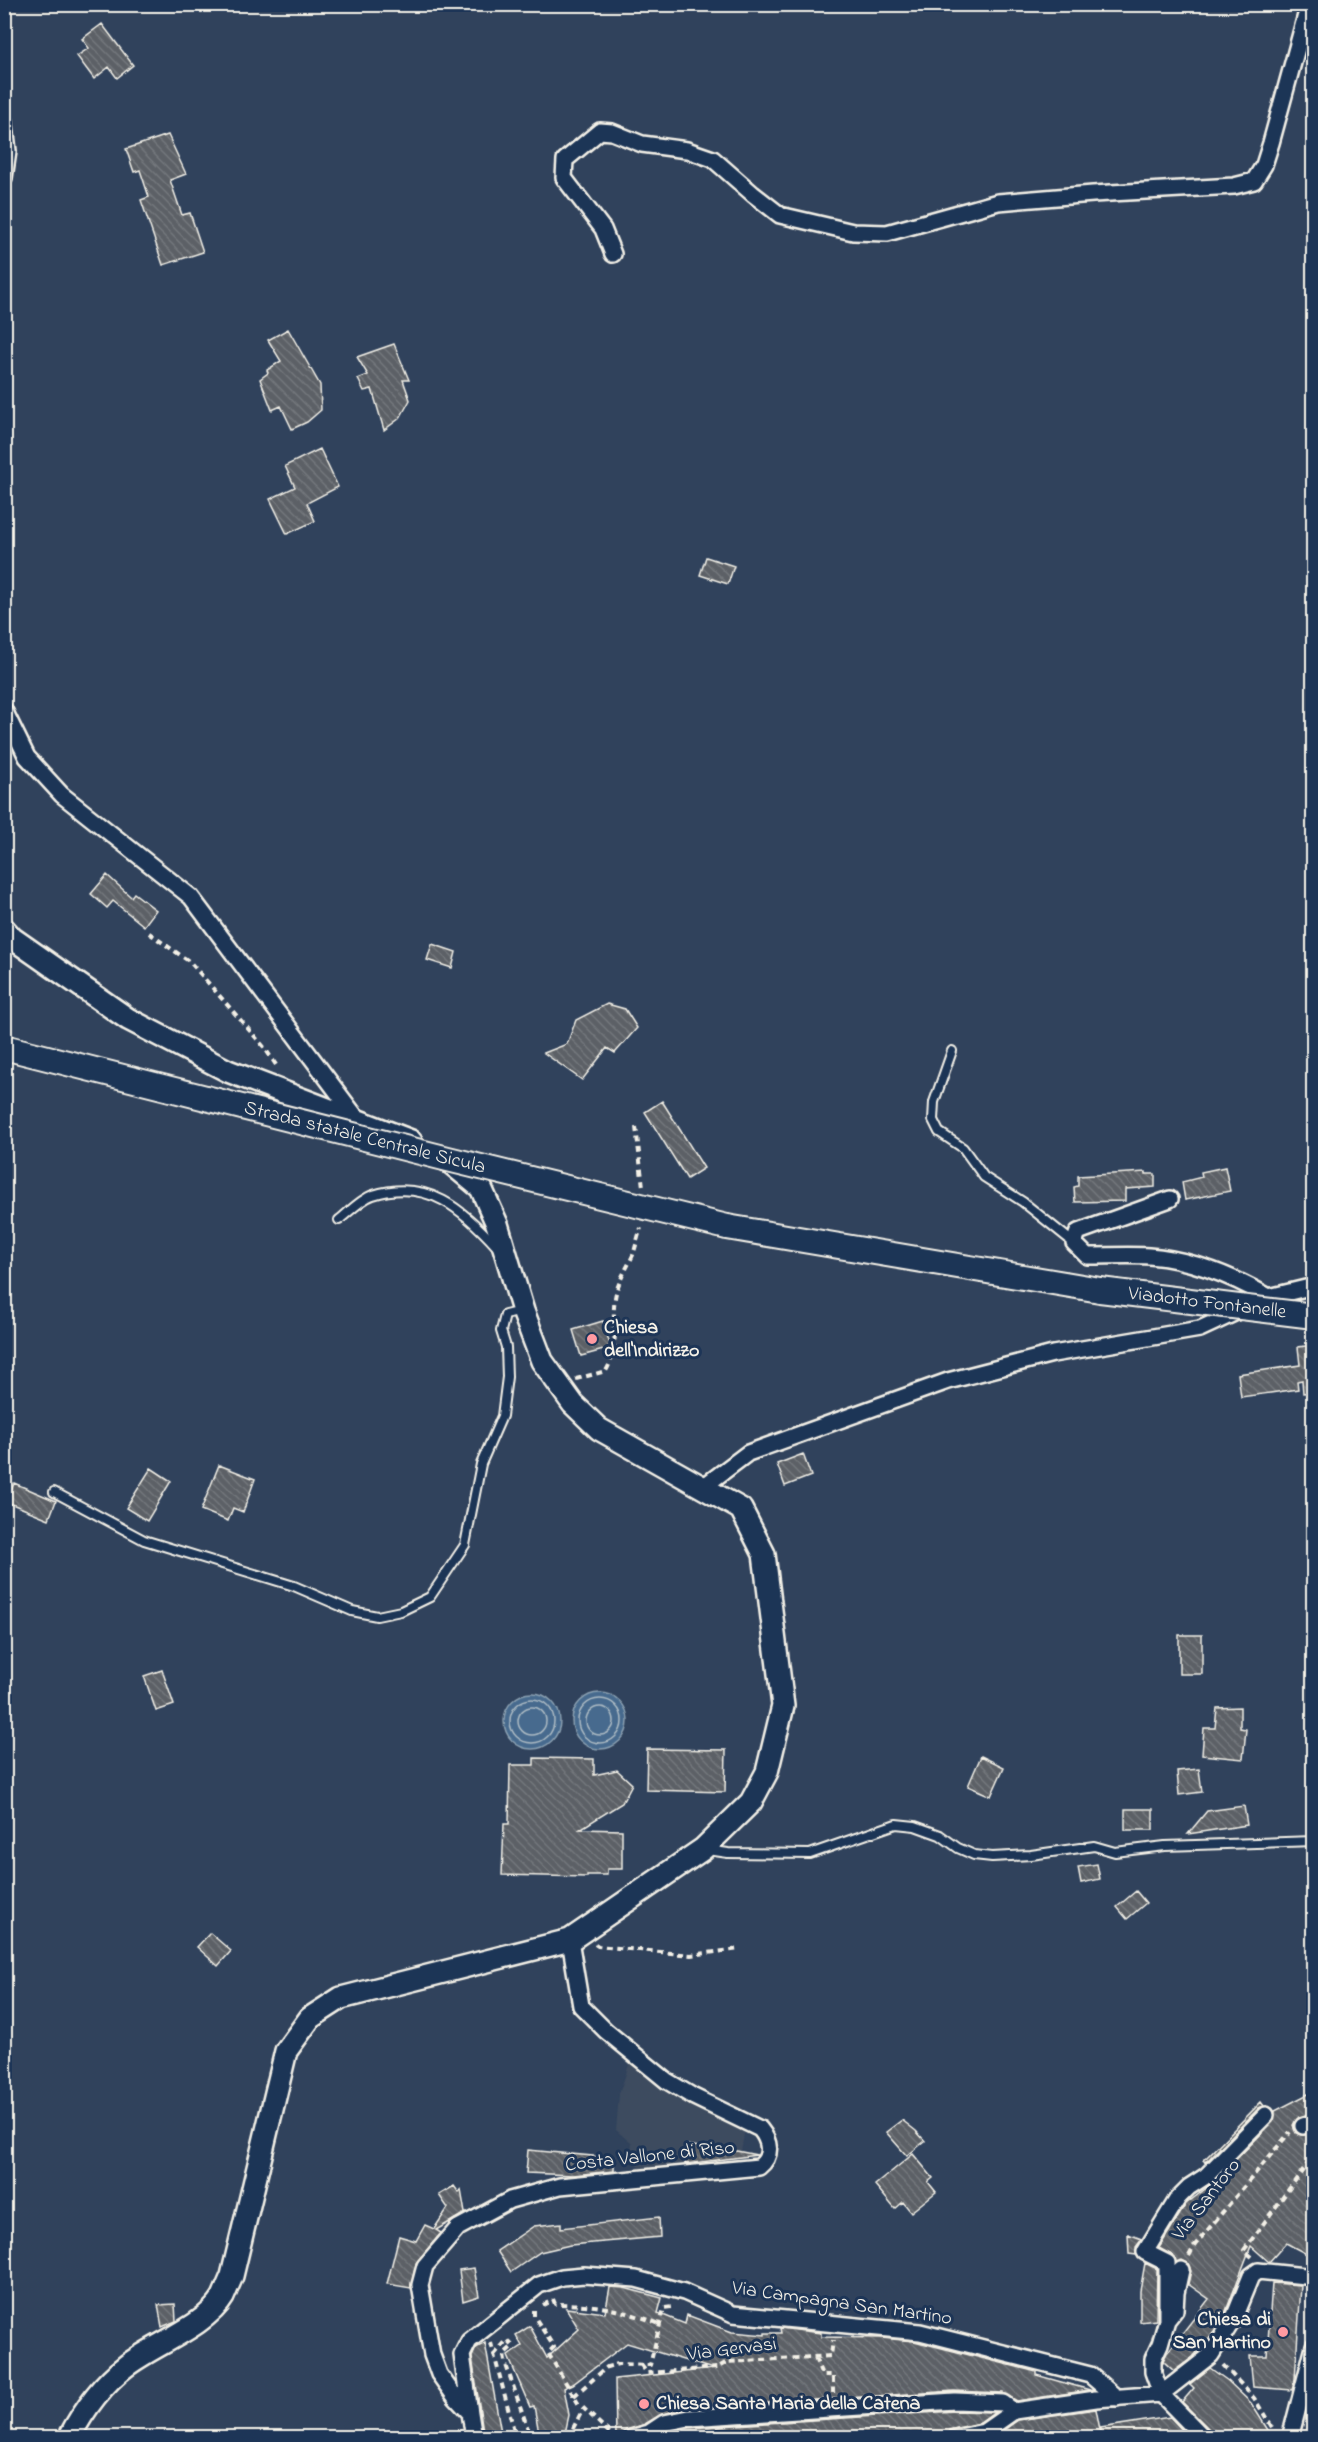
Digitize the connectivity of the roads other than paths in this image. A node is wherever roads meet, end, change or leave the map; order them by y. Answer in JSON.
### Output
{"nodes":[{"id":1,"x":1309,"y":4,"type":"edge"},
{"id":2,"x":4,"y":117,"type":"edge"},
{"id":3,"x":4,"y":178,"type":"edge"},
{"id":4,"x":613,"y":254,"type":"dead end"},
{"id":5,"x":4,"y":710,"type":"edge"},
{"id":6,"x":4,"y":929,"type":"edge"},
{"id":7,"x":4,"y":1047,"type":"edge"},
{"id":8,"x":952,"y":1051,"type":"dead end"},
{"id":9,"x":359,"y":1121,"type":"junction"},
{"id":10,"x":1170,"y":1199,"type":"dead end"},
{"id":11,"x":339,"y":1220,"type":"dead end"},
{"id":12,"x":1074,"y":1243,"type":"junction"},
{"id":13,"x":508,"y":1260,"type":"junction"},
{"id":14,"x":1314,"y":1286,"type":"edge"},
{"id":15,"x":1100,"y":1290,"type":"joint"},
{"id":16,"x":1269,"y":1297,"type":"junction"},
{"id":17,"x":523,"y":1311,"type":"junction"},
{"id":18,"x":1314,"y":1316,"type":"edge"},
{"id":19,"x":703,"y":1487,"type":"junction"},
{"id":20,"x":54,"y":1492,"type":"dead end"},
{"id":21,"x":1314,"y":1841,"type":"edge"},
{"id":22,"x":703,"y":1849,"type":"junction"},
{"id":23,"x":576,"y":1936,"type":"junction"},
{"id":24,"x":1266,"y":2115,"type":"dead end"},
{"id":25,"x":1181,"y":2270,"type":"road end"},
{"id":26,"x":1314,"y":2277,"type":"edge"},
{"id":27,"x":1167,"y":2320,"type":"junction"},
{"id":28,"x":1314,"y":2346,"type":"edge"},
{"id":29,"x":1161,"y":2394,"type":"junction"},
{"id":30,"x":1117,"y":2398,"type":"junction"},
{"id":31,"x":1014,"y":2411,"type":"junction"},
{"id":32,"x":470,"y":2413,"type":"junction"},
{"id":33,"x":69,"y":2438,"type":"edge"},
{"id":34,"x":474,"y":2438,"type":"edge"},
{"id":35,"x":631,"y":2438,"type":"edge"},
{"id":36,"x":955,"y":2438,"type":"edge"},
{"id":37,"x":1204,"y":2438,"type":"edge"},
{"id":38,"x":1290,"y":2438,"type":"edge"}],
"edges":[{"from":1,"to":4,"type":"street"},
{"from":2,"to":3,"type":"street"},
{"from":5,"to":9,"type":"street"},
{"from":6,"to":9,"type":"main road"},
{"from":7,"to":15,"type":"main road","name":"Strada statale Centrale Sicula","bridge":true},
{"from":8,"to":12,"type":"lane"},
{"from":9,"to":13,"type":"main road"},
{"from":10,"to":12,"type":"street"},
{"from":11,"to":13,"type":"lane"},
{"from":12,"to":16,"type":"street"},
{"from":13,"to":17,"type":"main road"},
{"from":14,"to":16,"type":"street"},
{"from":15,"to":18,"type":"main road","name":"Viadotto Fontanelle","bridge":true},
{"from":16,"to":19,"type":"street"},
{"from":17,"to":19,"type":"main road"},
{"from":17,"to":20,"type":"lane"},
{"from":19,"to":22,"type":"main road"},
{"from":21,"to":22,"type":"lane"},
{"from":22,"to":23,"type":"main road"},
{"from":23,"to":32,"type":"street","name":"Costa Vallone di Riso"},
{"from":23,"to":33,"type":"main road"},
{"from":24,"to":27,"type":"street"},
{"from":25,"to":27,"type":"street","name":"Via Santoro"},
{"from":26,"to":29,"type":"street"},
{"from":27,"to":29,"type":"street","name":"Via Santoro"},
{"from":28,"to":38,"type":"street"},
{"from":29,"to":30,"type":"street"},
{"from":29,"to":37,"type":"street"},
{"from":30,"to":31,"type":"street"},
{"from":30,"to":32,"type":"street","name":"Via Campagna San Martino"},
{"from":31,"to":35,"type":"street"},
{"from":31,"to":36,"type":"street"},
{"from":32,"to":34,"type":"street"}]}
